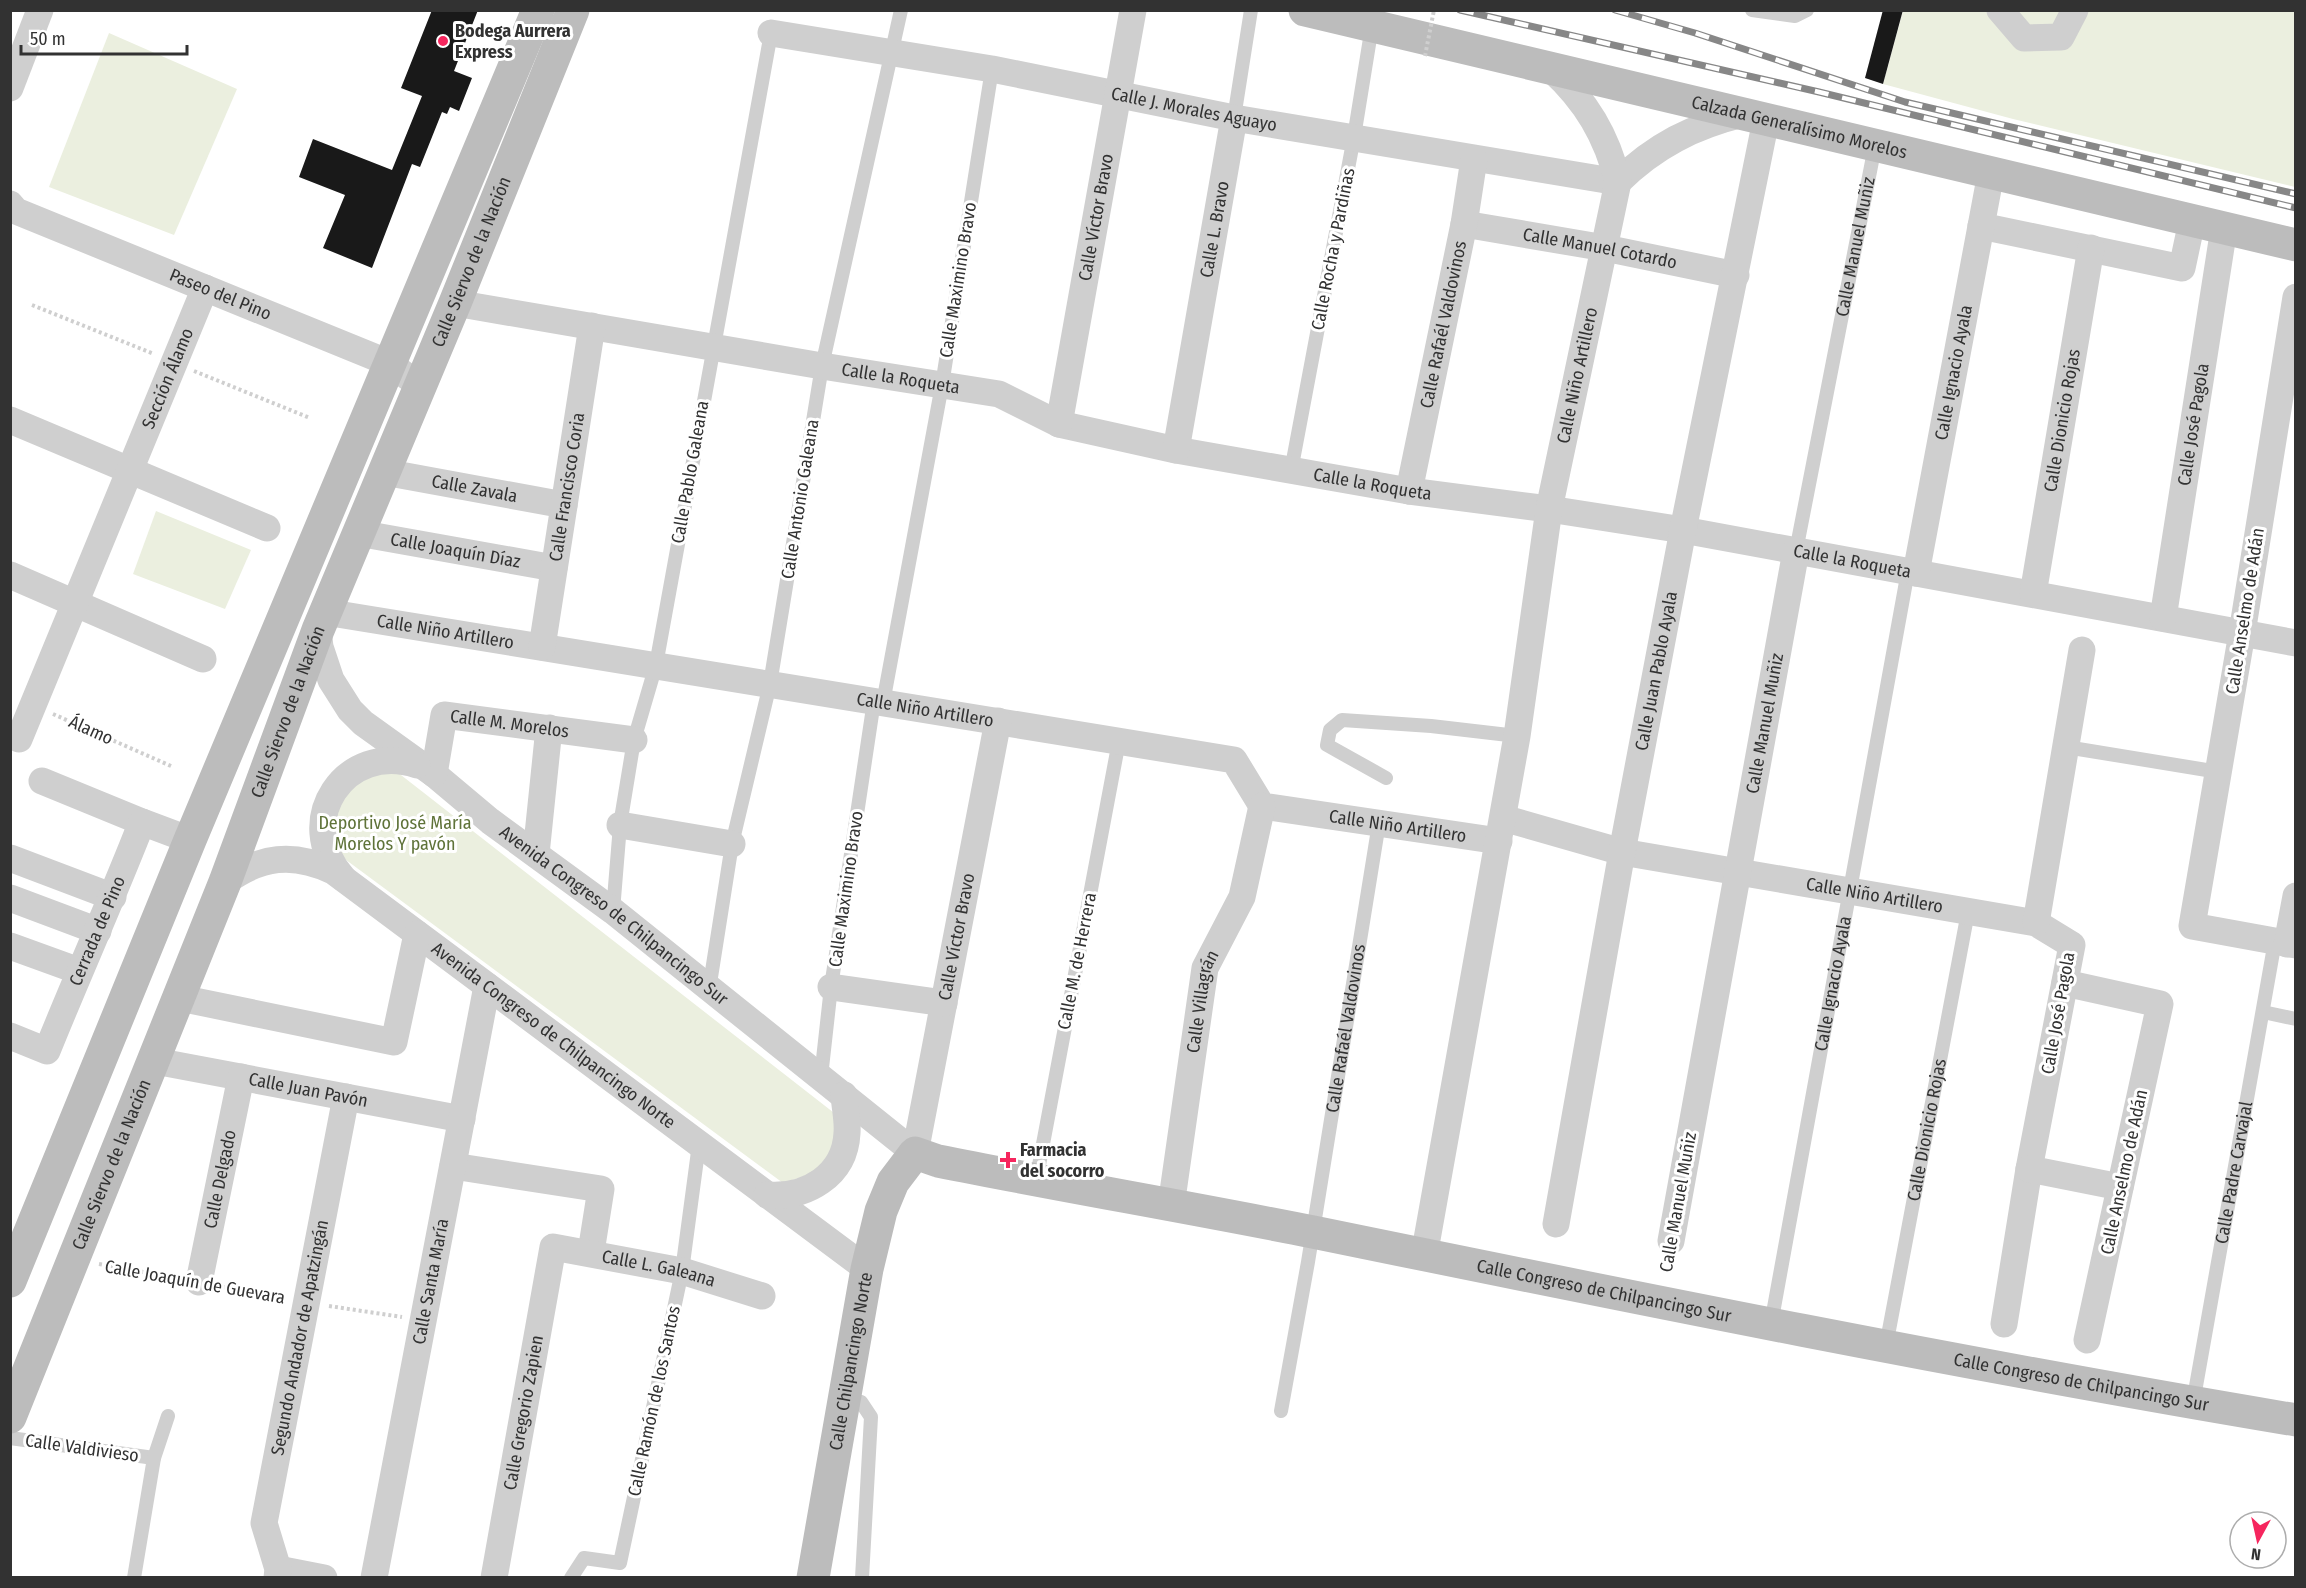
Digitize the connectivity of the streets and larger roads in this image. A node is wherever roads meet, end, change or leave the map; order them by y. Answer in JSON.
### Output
{"nodes":[{"id":1,"x":40,"y":10,"type":"edge"},
{"id":2,"x":538,"y":10,"type":"edge"},
{"id":3,"x":573,"y":10,"type":"edge"},
{"id":4,"x":1133,"y":10,"type":"edge"},
{"id":5,"x":1305,"y":10,"type":"edge"},
{"id":6,"x":2000,"y":10,"type":"edge"},
{"id":7,"x":2075,"y":10,"type":"edge"},
{"id":8,"x":771,"y":33,"type":"road end"},
{"id":9,"x":1551,"y":69,"type":"junction"},
{"id":10,"x":10,"y":88,"type":"edge"},
{"id":11,"x":1119,"y":94,"type":"junction"},
{"id":12,"x":1755,"y":117,"type":"junction"},
{"id":13,"x":1234,"y":118,"type":"junction"},
{"id":14,"x":1474,"y":159,"type":"junction"},
{"id":15,"x":1991,"y":173,"type":"junction"},
{"id":16,"x":1618,"y":182,"type":"junction"},
{"id":17,"x":12,"y":214,"type":"edge"},
{"id":18,"x":2192,"y":220,"type":"junction"},
{"id":19,"x":1464,"y":224,"type":"junction"},
{"id":20,"x":1981,"y":226,"type":"junction"},
{"id":21,"x":2224,"y":228,"type":"junction"},
{"id":22,"x":2295,"y":245,"type":"edge"},
{"id":23,"x":1605,"y":248,"type":"junction"},
{"id":24,"x":2091,"y":248,"type":"junction"},
{"id":25,"x":1736,"y":275,"type":"junction"},
{"id":26,"x":205,"y":288,"type":"junction"},
{"id":27,"x":2295,"y":297,"type":"edge"},
{"id":28,"x":455,"y":303,"type":"junction"},
{"id":29,"x":592,"y":326,"type":"junction"},
{"id":30,"x":389,"y":363,"type":"junction"},
{"id":31,"x":420,"y":386,"type":"junction"},
{"id":32,"x":10,"y":420,"type":"edge"},
{"id":33,"x":1059,"y":424,"type":"junction"},
{"id":34,"x":1176,"y":450,"type":"junction"},
{"id":35,"x":130,"y":470,"type":"junction"},
{"id":36,"x":384,"y":472,"type":"junction"},
{"id":37,"x":1409,"y":491,"type":"junction"},
{"id":38,"x":564,"y":505,"type":"junction"},
{"id":39,"x":1549,"y":509,"type":"junction"},
{"id":40,"x":267,"y":528,"type":"dead end"},
{"id":41,"x":1683,"y":530,"type":"junction"},
{"id":42,"x":358,"y":533,"type":"junction"},
{"id":43,"x":1796,"y":551,"type":"junction"},
{"id":44,"x":554,"y":568,"type":"junction"},
{"id":45,"x":1912,"y":572,"type":"junction"},
{"id":46,"x":10,"y":575,"type":"edge"},
{"id":47,"x":2033,"y":594,"type":"junction"},
{"id":48,"x":75,"y":603,"type":"junction"},
{"id":49,"x":2163,"y":618,"type":"junction"},
{"id":50,"x":321,"y":621,"type":"junction"},
{"id":51,"x":2242,"y":633,"type":"junction"},
{"id":52,"x":2295,"y":643,"type":"edge"},
{"id":53,"x":542,"y":647,"type":"junction"},
{"id":54,"x":2082,"y":650,"type":"dead end"},
{"id":55,"x":202,"y":659,"type":"dead end"},
{"id":56,"x":998,"y":721,"type":"junction"},
{"id":57,"x":549,"y":728,"type":"junction"},
{"id":58,"x":19,"y":739,"type":"dead end"},
{"id":59,"x":634,"y":740,"type":"road end"},
{"id":60,"x":434,"y":774,"type":"junction"},
{"id":61,"x":42,"y":781,"type":"dead end"},
{"id":62,"x":1262,"y":806,"type":"junction"},
{"id":63,"x":141,"y":822,"type":"junction"},
{"id":64,"x":620,"y":825,"type":"road end"},
{"id":65,"x":1501,"y":829,"type":"junction"},
{"id":66,"x":190,"y":840,"type":"junction"},
{"id":67,"x":732,"y":844,"type":"road end"},
{"id":68,"x":1622,"y":852,"type":"junction"},
{"id":69,"x":536,"y":854,"type":"junction"},
{"id":70,"x":10,"y":858,"type":"edge"},
{"id":71,"x":1738,"y":874,"type":"junction"},
{"id":72,"x":346,"y":880,"type":"junction"},
{"id":73,"x":225,"y":882,"type":"junction"},
{"id":74,"x":2295,"y":896,"type":"edge"},
{"id":75,"x":113,"y":897,"type":"junction"},
{"id":76,"x":10,"y":898,"type":"edge"},
{"id":77,"x":2036,"y":923,"type":"junction"},
{"id":78,"x":98,"y":932,"type":"junction"},
{"id":79,"x":417,"y":934,"type":"junction"},
{"id":80,"x":2286,"y":943,"type":"edge"},
{"id":81,"x":10,"y":946,"type":"edge"},
{"id":82,"x":79,"y":971,"type":"junction"},
{"id":83,"x":2065,"y":983,"type":"junction"},
{"id":84,"x":487,"y":986,"type":"junction"},
{"id":85,"x":831,"y":987,"type":"road end"},
{"id":86,"x":180,"y":998,"type":"junction"},
{"id":87,"x":944,"y":1003,"type":"junction"},
{"id":88,"x":10,"y":1036,"type":"edge"},
{"id":89,"x":106,"y":1047,"type":"junction"},
{"id":90,"x":154,"y":1061,"type":"junction"},
{"id":91,"x":241,"y":1077,"type":"junction"},
{"id":92,"x":844,"y":1095,"type":"junction"},
{"id":93,"x":345,"y":1097,"type":"junction"},
{"id":94,"x":462,"y":1119,"type":"junction"},
{"id":95,"x":915,"y":1153,"type":"junction"},
{"id":96,"x":453,"y":1166,"type":"junction"},
{"id":97,"x":2029,"y":1169,"type":"junction"},
{"id":98,"x":2120,"y":1188,"type":"junction"},
{"id":99,"x":767,"y":1195,"type":"junction"},
{"id":100,"x":1171,"y":1206,"type":"junction"},
{"id":101,"x":1556,"y":1224,"type":"dead end"},
{"id":102,"x":1671,"y":1241,"type":"dead end"},
{"id":103,"x":553,"y":1247,"type":"joint"},
{"id":104,"x":591,"y":1252,"type":"junction"},
{"id":105,"x":1424,"y":1256,"type":"junction"},
{"id":106,"x":867,"y":1269,"type":"junction"},
{"id":107,"x":10,"y":1281,"type":"edge"},
{"id":108,"x":199,"y":1282,"type":"road end"},
{"id":109,"x":762,"y":1296,"type":"dead end"},
{"id":110,"x":2004,"y":1324,"type":"dead end"},
{"id":111,"x":2087,"y":1340,"type":"dead end"},
{"id":112,"x":10,"y":1417,"type":"edge"},
{"id":113,"x":2295,"y":1420,"type":"edge"},
{"id":114,"x":278,"y":1573,"type":"edge"},
{"id":115,"x":818,"y":1577,"type":"edge"},
{"id":116,"x":324,"y":1578,"type":"edge"},
{"id":117,"x":374,"y":1578,"type":"edge"},
{"id":118,"x":494,"y":1578,"type":"edge"}],
"edges":[{"from":1,"to":10,"type":"street"},
{"from":2,"to":30,"type":"street","name":"Calle Siervo de la Nación"},
{"from":3,"to":28,"type":"street","name":"Calle Siervo de la Nación"},
{"from":4,"to":11,"type":"street","name":"Calle Víctor Bravo"},
{"from":5,"to":9,"type":"street","name":"Calzada Generalísimo Morelos"},
{"from":6,"to":7,"type":"street"},
{"from":8,"to":11,"type":"street","name":"Calle J. Morales Aguayo"},
{"from":9,"to":12,"type":"street","name":"Calzada Generalísimo Morelos"},
{"from":9,"to":16,"type":"street","name":"Calle Niño Artillero"},
{"from":11,"to":13,"type":"street","name":"Calle J. Morales Aguayo"},
{"from":11,"to":33,"type":"street","name":"Calle Víctor Bravo"},
{"from":12,"to":15,"type":"street","name":"Calzada Generalísimo Morelos"},
{"from":12,"to":16,"type":"street"},
{"from":12,"to":25,"type":"street","name":"Calle Juan Pablo Ayala"},
{"from":13,"to":14,"type":"street","name":"Calle J. Morales Aguayo"},
{"from":13,"to":34,"type":"street","name":"Calle L. Bravo"},
{"from":14,"to":16,"type":"street","name":"Calle J. Morales Aguayo"},
{"from":14,"to":19,"type":"street","name":"Calle Rafaél Valdovinos"},
{"from":15,"to":18,"type":"street","name":"Calzada Generalísimo Morelos"},
{"from":15,"to":20,"type":"street","name":"Calle Ignacio Ayala"},
{"from":16,"to":23,"type":"street","name":"Calle Niño Artillero"},
{"from":17,"to":26,"type":"street","name":"Paseo del Pino"},
{"from":18,"to":21,"type":"street","name":"Calzada Generalísimo Morelos"},
{"from":18,"to":24,"type":"street"},
{"from":19,"to":23,"type":"street","name":"Calle Manuel Cotardo"},
{"from":19,"to":37,"type":"street","name":"Calle Rafaél Valdovinos"},
{"from":20,"to":24,"type":"street"},
{"from":20,"to":45,"type":"street","name":"Calle Ignacio Ayala"},
{"from":21,"to":22,"type":"street","name":"Calzada Generalísimo Morelos"},
{"from":21,"to":49,"type":"street","name":"Calle José Pagola"},
{"from":23,"to":25,"type":"street","name":"Calle Manuel Cotardo"},
{"from":23,"to":39,"type":"street","name":"Calle Niño Artillero"},
{"from":24,"to":47,"type":"street","name":"Calle Dionicio Rojas"},
{"from":25,"to":41,"type":"street","name":"Calle Juan Pablo Ayala"},
{"from":26,"to":30,"type":"street","name":"Paseo del Pino"},
{"from":26,"to":35,"type":"street","name":"Sección Álamo"},
{"from":27,"to":51,"type":"street","name":"Calle Anselmo de Adán"},
{"from":28,"to":29,"type":"street","name":"Calle la Roqueta"},
{"from":28,"to":31,"type":"street","name":"Calle Siervo de la Nación"},
{"from":29,"to":33,"type":"street","name":"Calle la Roqueta"},
{"from":29,"to":38,"type":"street","name":"Calle Francisco Coria"},
{"from":30,"to":31,"type":"street","name":"Paseo del Pino"},
{"from":30,"to":66,"type":"street","name":"Calle Siervo de la Nación"},
{"from":31,"to":36,"type":"street","name":"Calle Siervo de la Nación"},
{"from":32,"to":35,"type":"street"},
{"from":33,"to":34,"type":"street","name":"Calle la Roqueta"},
{"from":34,"to":37,"type":"street","name":"Calle la Roqueta"},
{"from":35,"to":40,"type":"street"},
{"from":35,"to":48,"type":"street","name":"Sección Álamo"},
{"from":36,"to":38,"type":"street","name":"Calle Zavala"},
{"from":36,"to":42,"type":"street","name":"Calle Siervo de la Nación"},
{"from":37,"to":39,"type":"street","name":"Calle la Roqueta"},
{"from":38,"to":44,"type":"street","name":"Calle Francisco Coria"},
{"from":39,"to":41,"type":"street","name":"Calle la Roqueta"},
{"from":39,"to":65,"type":"street","name":"Calle Niño Artillero"},
{"from":41,"to":43,"type":"street","name":"Calle la Roqueta"},
{"from":41,"to":68,"type":"street","name":"Calle Juan Pablo Ayala"},
{"from":42,"to":44,"type":"street","name":"Calle Joaquín Díaz"},
{"from":42,"to":50,"type":"street","name":"Calle Siervo de la Nación"},
{"from":43,"to":45,"type":"street","name":"Calle la Roqueta"},
{"from":43,"to":71,"type":"street","name":"Calle Manuel Muñiz"},
{"from":44,"to":53,"type":"street","name":"Calle Francisco Coria"},
{"from":45,"to":47,"type":"street","name":"Calle la Roqueta"},
{"from":46,"to":48,"type":"street"},
{"from":47,"to":49,"type":"street","name":"Calle la Roqueta"},
{"from":48,"to":55,"type":"street"},
{"from":48,"to":58,"type":"street","name":"Sección Álamo"},
{"from":49,"to":51,"type":"street","name":"Calle la Roqueta"},
{"from":50,"to":53,"type":"street","name":"Calle Niño Artillero"},
{"from":50,"to":60,"type":"street","name":"Avenida Congreso de Chilpancingo Sur"},
{"from":50,"to":73,"type":"street","name":"Calle Siervo de la Nación"},
{"from":51,"to":52,"type":"street","name":"Calle la Roqueta"},
{"from":51,"to":80,"type":"street","name":"Calle Anselmo de Adán"},
{"from":53,"to":56,"type":"street","name":"Calle Niño Artillero"},
{"from":54,"to":77,"type":"street"},
{"from":56,"to":62,"type":"street","name":"Calle Niño Artillero"},
{"from":56,"to":87,"type":"street","name":"Calle Víctor Bravo"},
{"from":57,"to":59,"type":"street","name":"Calle M. Morelos"},
{"from":57,"to":60,"type":"street","name":"Calle M. Morelos"},
{"from":57,"to":69,"type":"street"},
{"from":60,"to":69,"type":"street","name":"Avenida Congreso de Chilpancingo Sur"},
{"from":60,"to":72,"type":"street"},
{"from":61,"to":63,"type":"street"},
{"from":62,"to":65,"type":"street","name":"Calle Niño Artillero"},
{"from":62,"to":100,"type":"street","name":"Calle Villagrán"},
{"from":63,"to":66,"type":"street"},
{"from":63,"to":75,"type":"street","name":"Cerrada de Pino"},
{"from":64,"to":67,"type":"street"},
{"from":65,"to":68,"type":"street","name":"Calle Niño Artillero"},
{"from":65,"to":105,"type":"street","name":"Calle Niño Artillero"},
{"from":66,"to":89,"type":"street","name":"Calle Siervo de la Nación"},
{"from":68,"to":71,"type":"street","name":"Calle Niño Artillero"},
{"from":68,"to":101,"type":"street","name":"Calle Juan Pablo Ayala"},
{"from":69,"to":92,"type":"street","name":"Avenida Congreso de Chilpancingo Sur"},
{"from":70,"to":75,"type":"street"},
{"from":71,"to":77,"type":"street","name":"Calle Niño Artillero"},
{"from":71,"to":102,"type":"street","name":"Calle Manuel Muñiz"},
{"from":72,"to":73,"type":"street","name":"Avenida Congreso de Chilpancingo Norte"},
{"from":72,"to":79,"type":"street","name":"Avenida Congreso de Chilpancingo Norte"},
{"from":73,"to":86,"type":"street","name":"Calle Siervo de la Nación"},
{"from":74,"to":80,"type":"street","name":"Calle Padre Carvajal"},
{"from":75,"to":78,"type":"street","name":"Cerrada de Pino"},
{"from":76,"to":78,"type":"street"},
{"from":77,"to":83,"type":"street","name":"Calle José Pagola"},
{"from":78,"to":82,"type":"street","name":"Cerrada de Pino"},
{"from":79,"to":84,"type":"street","name":"Avenida Congreso de Chilpancingo Norte"},
{"from":79,"to":86,"type":"street"},
{"from":81,"to":82,"type":"street"},
{"from":82,"to":88,"type":"street","name":"Cerrada de Pino"},
{"from":83,"to":97,"type":"street","name":"Calle José Pagola"},
{"from":83,"to":98,"type":"street","name":"Calle Anselmo de Adán"},
{"from":84,"to":94,"type":"street","name":"Calle Santa María"},
{"from":84,"to":99,"type":"street","name":"Avenida Congreso de Chilpancingo Norte"},
{"from":85,"to":87,"type":"street"},
{"from":86,"to":90,"type":"street","name":"Calle Siervo de la Nación"},
{"from":87,"to":95,"type":"street","name":"Calle Víctor Bravo"},
{"from":89,"to":90,"type":"street"},
{"from":89,"to":107,"type":"street","name":"Calle Siervo de la Nación"},
{"from":90,"to":91,"type":"street","name":"Calle Juan Pavón"},
{"from":90,"to":112,"type":"street","name":"Calle Siervo de la Nación"},
{"from":91,"to":93,"type":"street","name":"Calle Juan Pavón"},
{"from":91,"to":108,"type":"street","name":"Calle Delgado"},
{"from":92,"to":95,"type":"street","name":"Avenida Congreso de Chilpancingo Sur"},
{"from":92,"to":99,"type":"street"},
{"from":93,"to":94,"type":"street","name":"Calle Juan Pavón"},
{"from":93,"to":114,"type":"street","name":"Segundo Andador de Apatzingán"},
{"from":94,"to":96,"type":"street","name":"Calle Santa María"},
{"from":95,"to":100,"type":"street","name":"Calle Congreso de Chilpancingo Sur"},
{"from":95,"to":106,"type":"street","name":"Calle Chilpancingo Norte"},
{"from":96,"to":104,"type":"street"},
{"from":96,"to":117,"type":"street","name":"Calle Santa María"},
{"from":97,"to":98,"type":"street"},
{"from":97,"to":110,"type":"street","name":"Calle José Pagola"},
{"from":98,"to":111,"type":"street","name":"Calle Anselmo de Adán"},
{"from":99,"to":106,"type":"street","name":"Avenida Congreso de Chilpancingo Norte"},
{"from":100,"to":105,"type":"street","name":"Calle Congreso de Chilpancingo Sur"},
{"from":103,"to":104,"type":"street","name":"Calle L. Galeana"},
{"from":103,"to":118,"type":"street","name":"Calle Gregorio Zapien"},
{"from":104,"to":109,"type":"street","name":"Calle L. Galeana"},
{"from":105,"to":113,"type":"street","name":"Calle Congreso de Chilpancingo Sur"},
{"from":106,"to":115,"type":"street","name":"Calle Chilpancingo Norte"},
{"from":114,"to":116,"type":"street"}]}
